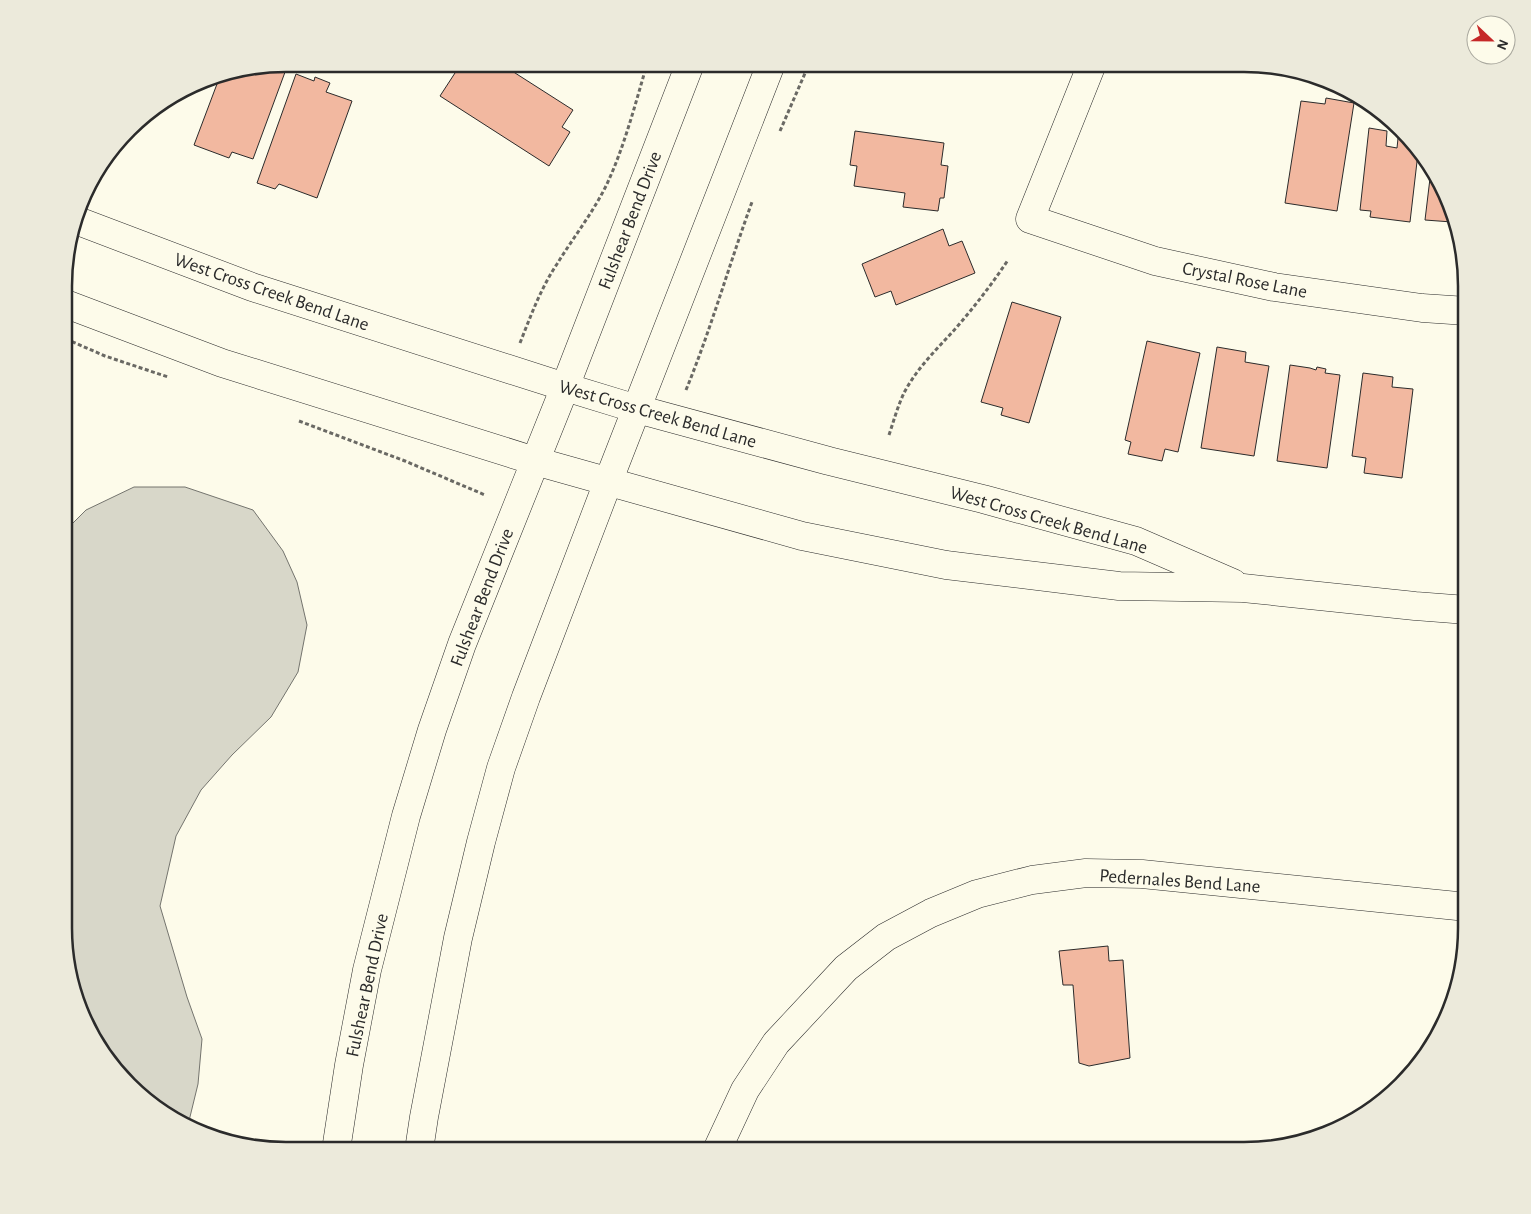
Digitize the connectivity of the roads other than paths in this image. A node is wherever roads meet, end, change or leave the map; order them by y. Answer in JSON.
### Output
{"nodes":[{"id":1,"x":687,"y":73,"type":"edge"},
{"id":2,"x":767,"y":73,"type":"edge"},
{"id":3,"x":1088,"y":73,"type":"edge"},
{"id":4,"x":83,"y":223,"type":"edge"},
{"id":5,"x":72,"y":306,"type":"edge"},
{"id":6,"x":1458,"y":310,"type":"edge"},
{"id":7,"x":565,"y":387,"type":"junction"},
{"id":8,"x":637,"y":409,"type":"junction"},
{"id":9,"x":535,"y":461,"type":"junction"},
{"id":10,"x":608,"y":482,"type":"junction"},
{"id":11,"x":1243,"y":588,"type":"junction"},
{"id":12,"x":1458,"y":609,"type":"edge"},
{"id":13,"x":1458,"y":905,"type":"edge"},
{"id":14,"x":337,"y":1142,"type":"edge"},
{"id":15,"x":420,"y":1142,"type":"edge"},
{"id":16,"x":721,"y":1142,"type":"edge"}],
"edges":[{"from":1,"to":7,"type":"main road","name":"Fulshear Bend Drive"},
{"from":2,"to":8,"type":"main road"},
{"from":3,"to":6,"type":"main road","name":"Crystal Rose Lane"},
{"from":4,"to":7,"type":"main road","name":"West Cross Creek Bend Lane"},
{"from":5,"to":9,"type":"main road","name":"West Cross Creek Bend Lane"},
{"from":7,"to":8,"type":"main road","name":"West Cross Creek Bend Lane"},
{"from":7,"to":9,"type":"main road","name":"Fulshear Bend Drive"},
{"from":8,"to":10,"type":"main road"},
{"from":8,"to":11,"type":"main road","name":"West Cross Creek Bend Lane"},
{"from":9,"to":10,"type":"main road","name":"West Cross Creek Bend Lane"},
{"from":9,"to":14,"type":"main road","name":"Fulshear Bend Drive"},
{"from":10,"to":11,"type":"main road","name":"West Cross Creek Bend Lane"},
{"from":10,"to":15,"type":"main road"},
{"from":11,"to":12,"type":"main road","name":"West Cross Creek Bend Lane"},
{"from":13,"to":16,"type":"main road","name":"Pedernales Bend Lane"}]}
